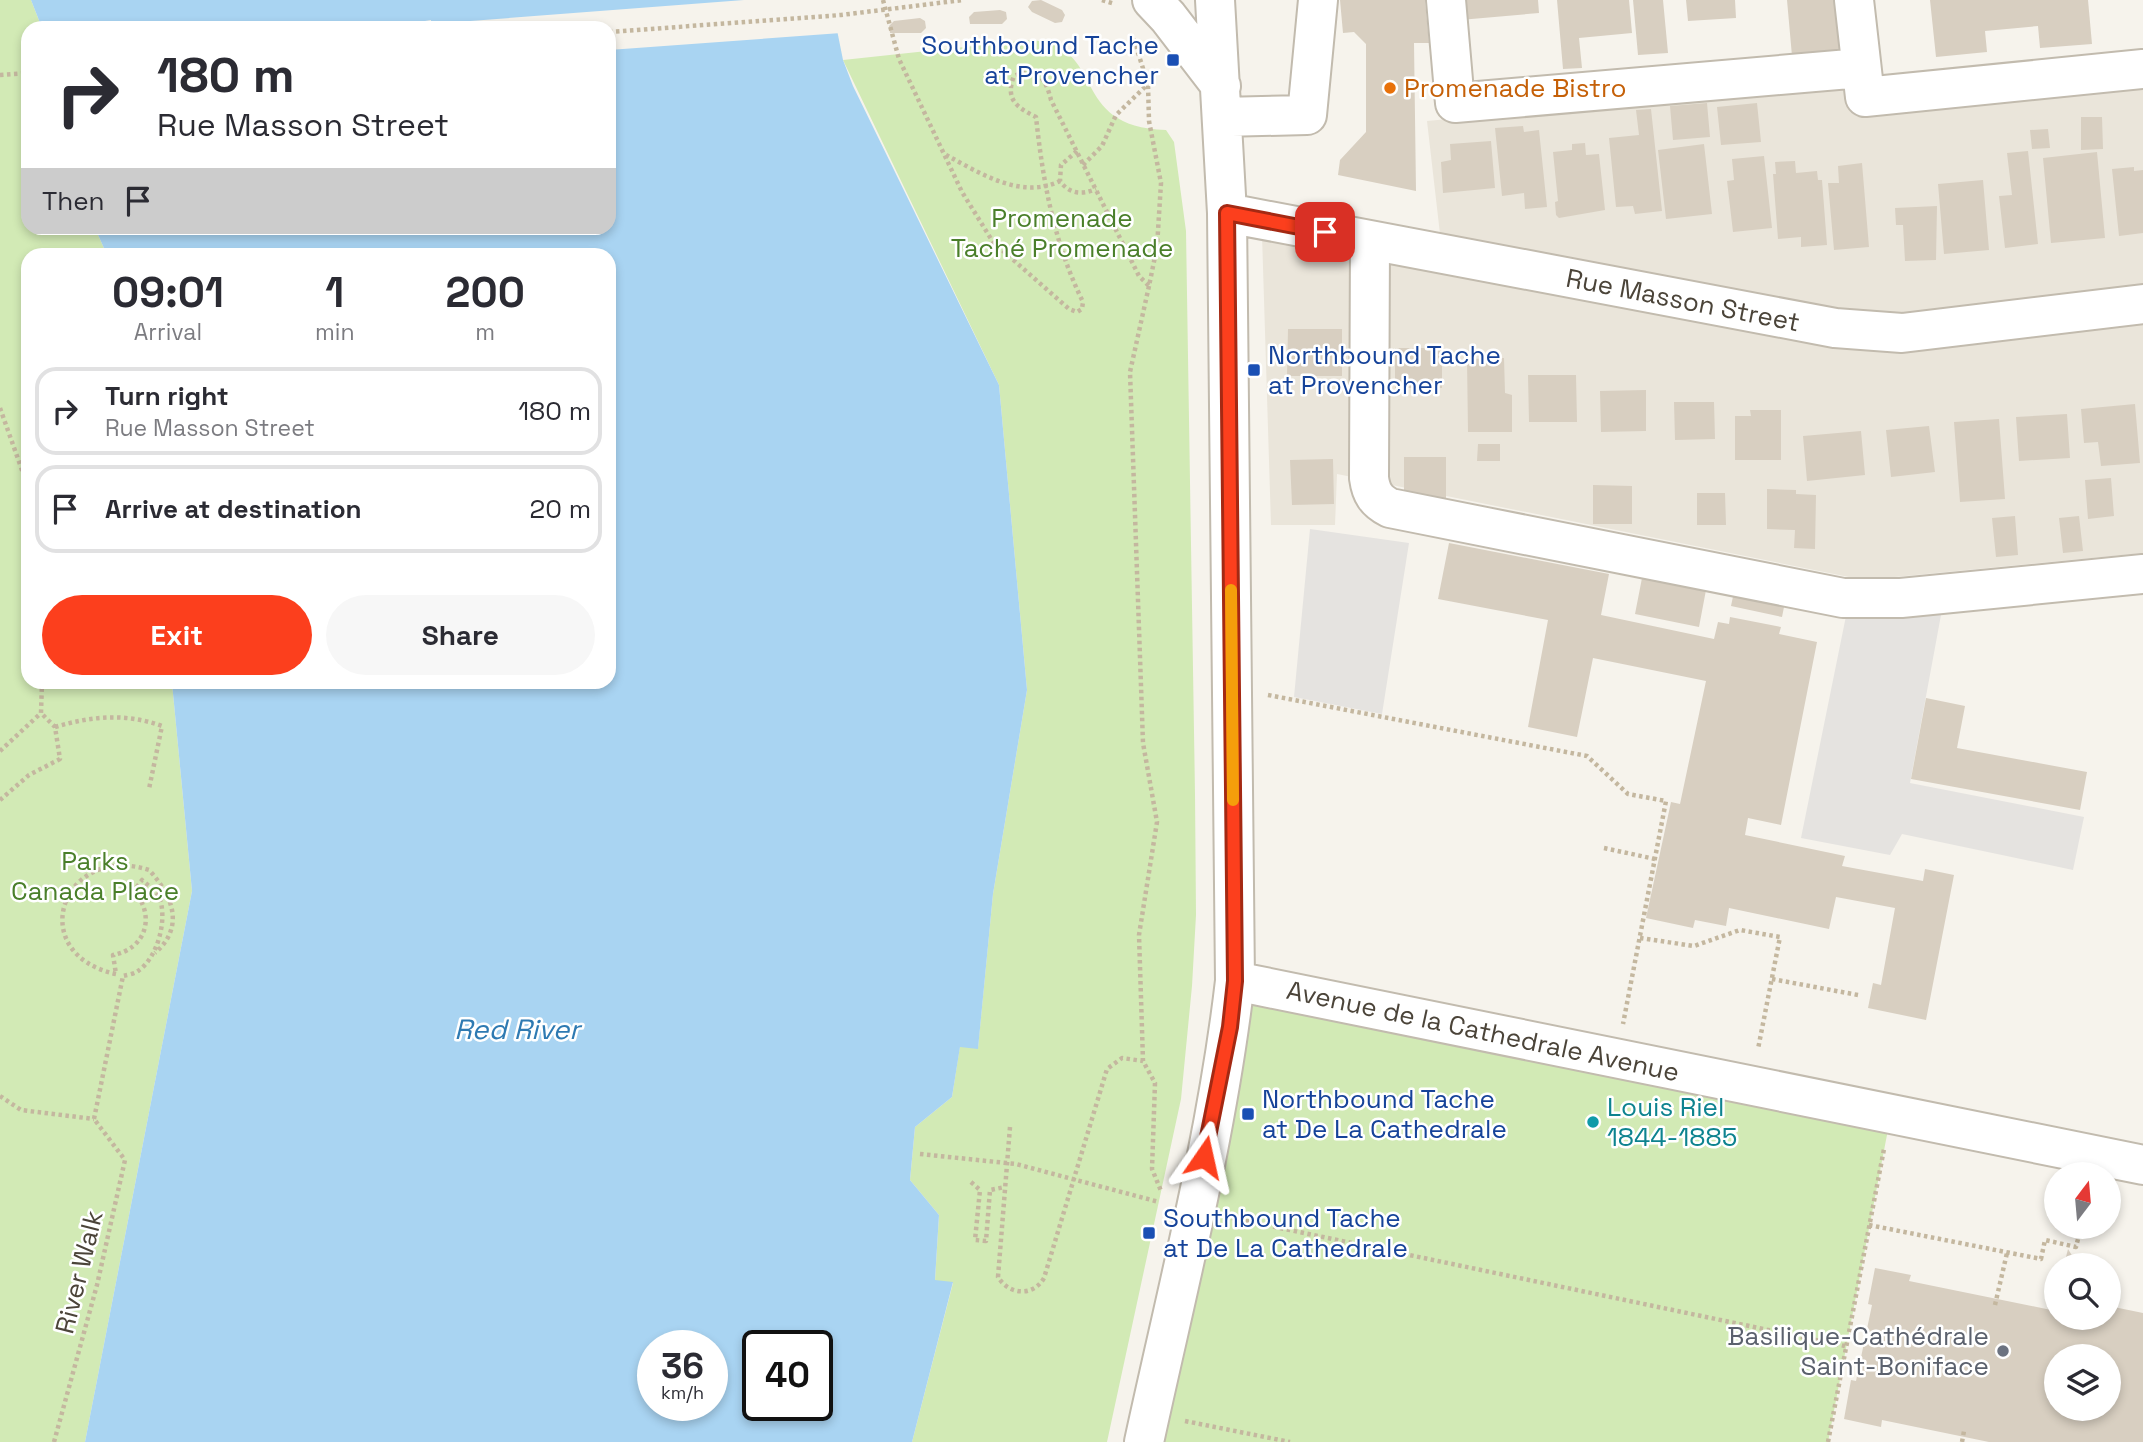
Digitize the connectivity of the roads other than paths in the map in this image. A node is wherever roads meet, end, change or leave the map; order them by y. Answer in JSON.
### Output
{"nodes":[{"id":1,"x":1152,"y":0,"type":"edge"},
{"id":2,"x":1215,"y":0,"type":"edge"},
{"id":3,"x":1318,"y":0,"type":"edge"},
{"id":4,"x":1446,"y":0,"type":"edge"},
{"id":5,"x":1854,"y":0,"type":"edge"},
{"id":6,"x":1861,"y":68,"type":"junction"},
{"id":7,"x":2143,"y":69,"type":"edge"},
{"id":8,"x":1222,"y":102,"type":"junction"},
{"id":9,"x":1227,"y":213,"type":"junction"},
{"id":10,"x":1370,"y":241,"type":"junction"},
{"id":11,"x":2143,"y":304,"type":"edge"},
{"id":12,"x":2143,"y":574,"type":"edge"},
{"id":13,"x":1235,"y":981,"type":"junction"},
{"id":14,"x":2143,"y":1166,"type":"edge"},
{"id":15,"x":1147,"y":1428,"type":"edge"}],
"edges":[{"from":1,"to":8,"type":"street"},
{"from":2,"to":8,"type":"street"},
{"from":3,"to":8,"type":"street"},
{"from":4,"to":6,"type":"street"},
{"from":5,"to":6,"type":"street"},
{"from":6,"to":7,"type":"street"},
{"from":8,"to":9,"type":"street"},
{"from":9,"to":10,"type":"street","name":"Rue Masson Street"},
{"from":9,"to":13,"type":"street"},
{"from":10,"to":11,"type":"street","name":"Rue Masson Street"},
{"from":10,"to":12,"type":"street"},
{"from":13,"to":14,"type":"street","name":"Avenue de la Cathedrale Avenue"},
{"from":13,"to":15,"type":"street"}]}
